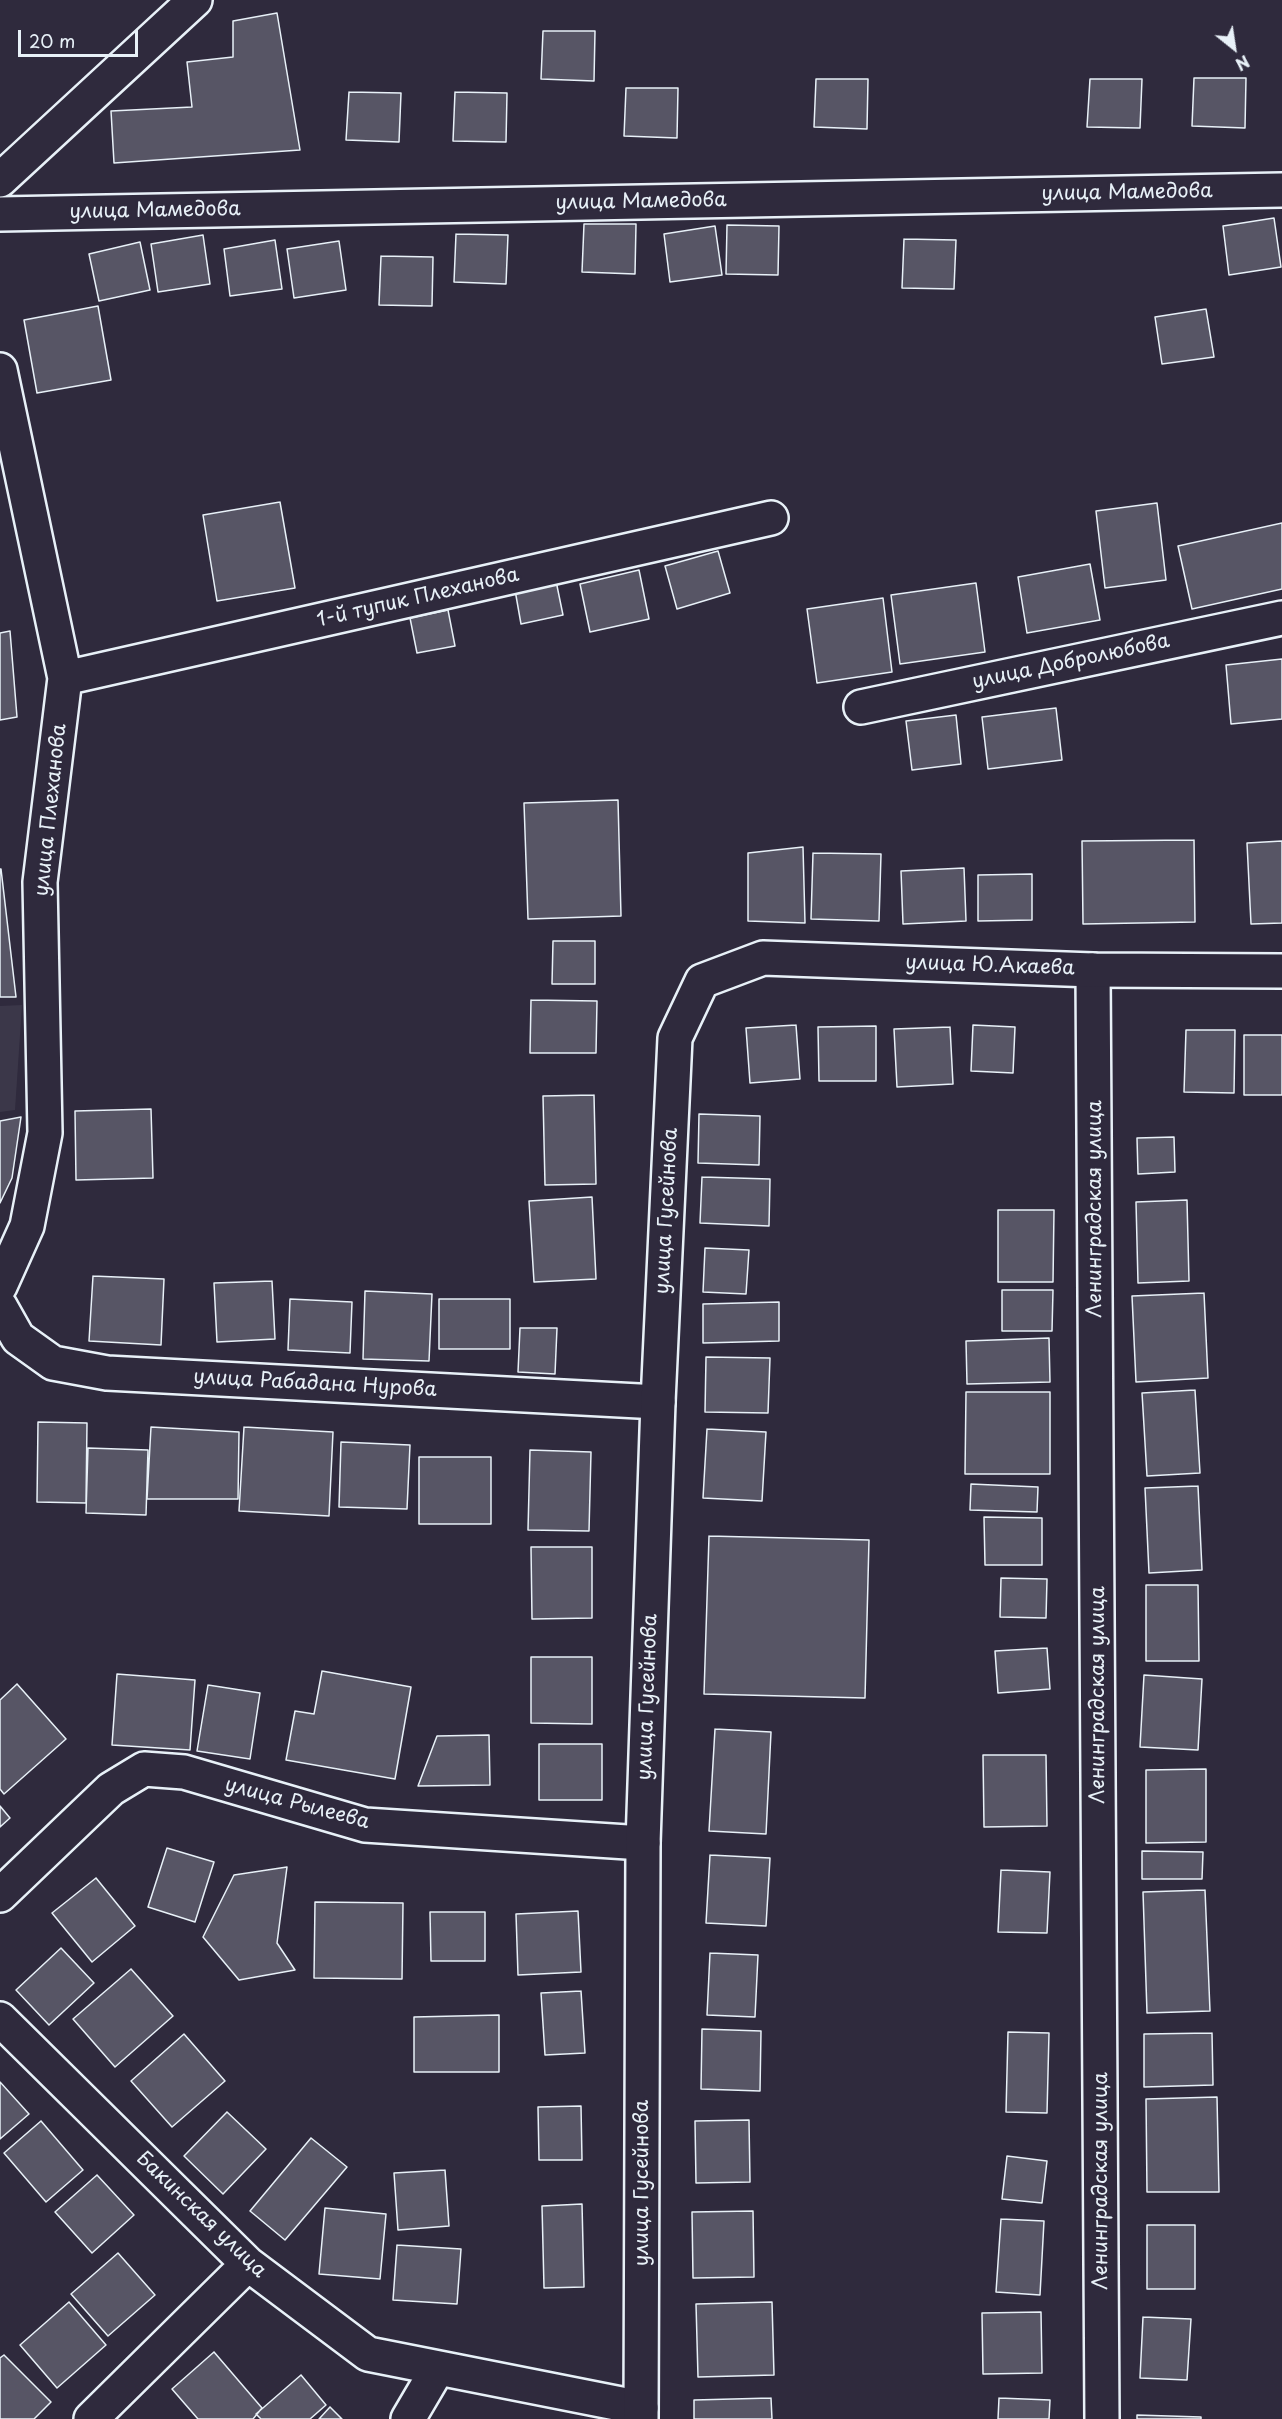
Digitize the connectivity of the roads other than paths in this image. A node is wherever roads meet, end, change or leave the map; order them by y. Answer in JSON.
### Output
{"nodes":[{"id":1,"x":195,"y":0,"type":"edge"},
{"id":2,"x":0,"y":180,"type":"edge"},
{"id":3,"x":1282,"y":190,"type":"edge"},
{"id":4,"x":0,"y":214,"type":"edge"},
{"id":5,"x":0,"y":370,"type":"edge"},
{"id":6,"x":771,"y":518,"type":"dead end"},
{"id":7,"x":1282,"y":618,"type":"edge"},
{"id":8,"x":65,"y":678,"type":"junction"},
{"id":9,"x":861,"y":706,"type":"dead end"},
{"id":10,"x":1094,"y":970,"type":"junction"},
{"id":11,"x":1282,"y":971,"type":"edge"},
{"id":12,"x":702,"y":981,"type":"joint"},
{"id":13,"x":0,"y":1286,"type":"edge"},
{"id":14,"x":0,"y":1306,"type":"edge"},
{"id":15,"x":658,"y":1402,"type":"junction"},
{"id":16,"x":643,"y":1843,"type":"junction"},
{"id":17,"x":0,"y":1895,"type":"edge"},
{"id":18,"x":0,"y":2019,"type":"edge"},
{"id":19,"x":248,"y":2264,"type":"junction"},
{"id":20,"x":438,"y":2368,"type":"junction"},
{"id":21,"x":641,"y":2413,"type":"edge"},
{"id":22,"x":91,"y":2419,"type":"edge"},
{"id":23,"x":408,"y":2419,"type":"edge"},
{"id":24,"x":1102,"y":2419,"type":"edge"}],
"edges":[{"from":1,"to":2,"type":"street"},
{"from":3,"to":4,"type":"street","name":"улица Мамедова"},
{"from":5,"to":8,"type":"street","name":"улица Плеханова"},
{"from":6,"to":8,"type":"street","name":"1-й тупик Плеханова"},
{"from":7,"to":9,"type":"street","name":"улица Добролюбова"},
{"from":8,"to":13,"type":"street","name":"улица Плеханова"},
{"from":10,"to":11,"type":"street","name":"улица Ю.Акаева"},
{"from":10,"to":12,"type":"street","name":"улица Ю.Акаева"},
{"from":10,"to":24,"type":"street","name":"Ленинградская улица"},
{"from":12,"to":15,"type":"street","name":"улица Гусейнова"},
{"from":14,"to":15,"type":"street","name":"улица Рабадана Нурова"},
{"from":15,"to":16,"type":"street","name":"улица Гусейнова"},
{"from":16,"to":17,"type":"street","name":"улица Рылеева"},
{"from":16,"to":21,"type":"street","name":"улица Гусейнова"},
{"from":18,"to":19,"type":"street","name":"Бакинская улица"},
{"from":19,"to":20,"type":"street","name":"Бакинская улица"},
{"from":19,"to":22,"type":"street"},
{"from":20,"to":21,"type":"street","name":"Бакинская улица"},
{"from":20,"to":23,"type":"street"}]}
